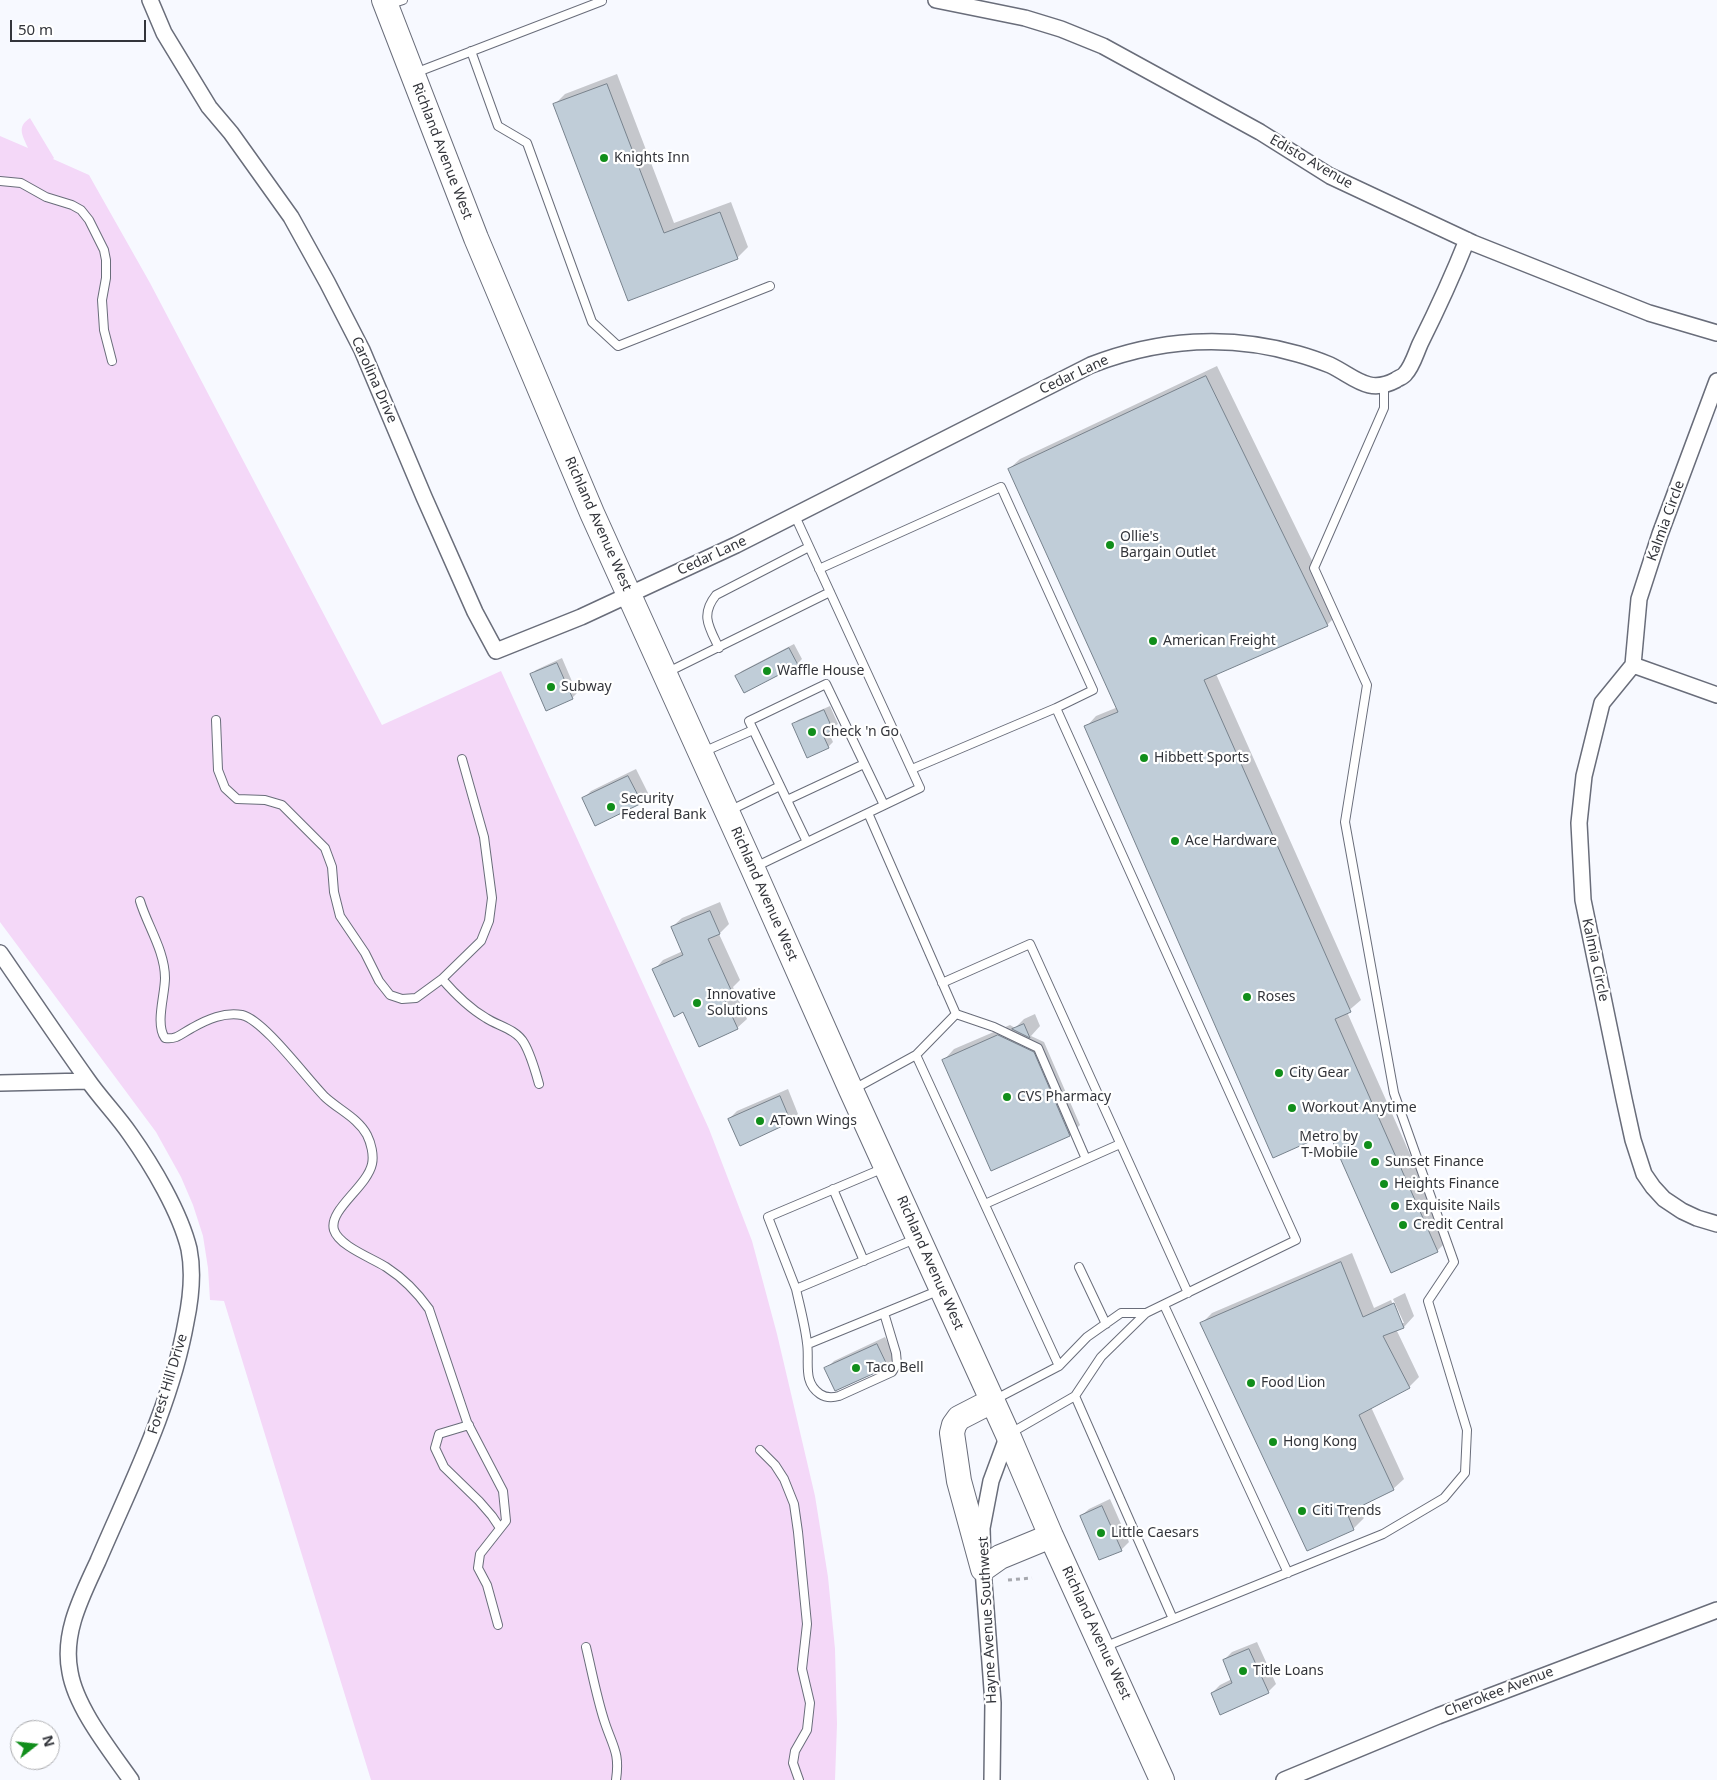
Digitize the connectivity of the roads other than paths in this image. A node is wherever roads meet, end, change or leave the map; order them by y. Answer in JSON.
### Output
{"nodes":[{"id":1,"x":150,"y":0,"type":"edge"},
{"id":2,"x":936,"y":0,"type":"edge"},
{"id":3,"x":602,"y":1,"type":"dead end"},
{"id":4,"x":391,"y":2,"type":"edge"},
{"id":5,"x":471,"y":51,"type":"junction"},
{"id":6,"x":412,"y":74,"type":"junction"},
{"id":7,"x":0,"y":181,"type":"edge"},
{"id":8,"x":1467,"y":240,"type":"junction"},
{"id":9,"x":770,"y":286,"type":"dead end"},
{"id":10,"x":1717,"y":333,"type":"edge"},
{"id":11,"x":112,"y":360,"type":"dead end"},
{"id":12,"x":1717,"y":381,"type":"edge"},
{"id":13,"x":1384,"y":386,"type":"junction"},
{"id":14,"x":794,"y":516,"type":"junction"},
{"id":15,"x":809,"y":547,"type":"junction"},
{"id":16,"x":819,"y":569,"type":"junction"},
{"id":17,"x":830,"y":592,"type":"junction"},
{"id":18,"x":629,"y":594,"type":"junction"},
{"id":19,"x":719,"y":648,"type":"junction"},
{"id":20,"x":1633,"y":665,"type":"junction"},
{"id":21,"x":665,"y":674,"type":"junction"},
{"id":22,"x":1717,"y":695,"type":"edge"},
{"id":23,"x":1056,"y":708,"type":"junction"},
{"id":24,"x":216,"y":720,"type":"dead end"},
{"id":25,"x":753,"y":730,"type":"junction"},
{"id":26,"x":701,"y":753,"type":"junction"},
{"id":27,"x":462,"y":759,"type":"dead end"},
{"id":28,"x":864,"y":764,"type":"junction"},
{"id":29,"x":912,"y":769,"type":"junction"},
{"id":30,"x":780,"y":786,"type":"junction"},
{"id":31,"x":787,"y":800,"type":"junction"},
{"id":32,"x":884,"y":805,"type":"junction"},
{"id":33,"x":727,"y":812,"type":"junction"},
{"id":34,"x":868,"y":813,"type":"junction"},
{"id":35,"x":807,"y":842,"type":"junction"},
{"id":36,"x":753,"y":869,"type":"junction"},
{"id":37,"x":140,"y":901,"type":"dead end"},
{"id":38,"x":0,"y":953,"type":"edge"},
{"id":39,"x":442,"y":979,"type":"junction"},
{"id":40,"x":942,"y":983,"type":"junction"},
{"id":41,"x":956,"y":1014,"type":"junction"},
{"id":42,"x":916,"y":1055,"type":"junction"},
{"id":43,"x":88,"y":1081,"type":"junction"},
{"id":44,"x":0,"y":1084,"type":"edge"},
{"id":45,"x":539,"y":1084,"type":"dead end"},
{"id":46,"x":851,"y":1090,"type":"junction"},
{"id":47,"x":1120,"y":1144,"type":"junction"},
{"id":48,"x":1086,"y":1159,"type":"junction"},
{"id":49,"x":886,"y":1167,"type":"junction"},
{"id":50,"x":833,"y":1190,"type":"junction"},
{"id":51,"x":985,"y":1204,"type":"junction"},
{"id":52,"x":1717,"y":1224,"type":"edge"},
{"id":53,"x":918,"y":1238,"type":"junction"},
{"id":54,"x":864,"y":1262,"type":"junction"},
{"id":55,"x":1079,"y":1267,"type":"dead end"},
{"id":56,"x":796,"y":1289,"type":"junction"},
{"id":57,"x":941,"y":1289,"type":"junction"},
{"id":58,"x":1188,"y":1293,"type":"junction"},
{"id":59,"x":1164,"y":1304,"type":"junction"},
{"id":60,"x":884,"y":1313,"type":"junction"},
{"id":61,"x":1146,"y":1313,"type":"junction"},
{"id":62,"x":1106,"y":1324,"type":"junction"},
{"id":63,"x":808,"y":1344,"type":"junction"},
{"id":64,"x":1059,"y":1366,"type":"junction"},
{"id":65,"x":1074,"y":1396,"type":"junction"},
{"id":66,"x":992,"y":1401,"type":"junction"},
{"id":67,"x":469,"y":1425,"type":"junction"},
{"id":68,"x":1008,"y":1435,"type":"junction"},
{"id":69,"x":760,"y":1450,"type":"dead end"},
{"id":70,"x":500,"y":1528,"type":"junction"},
{"id":71,"x":1051,"y":1536,"type":"junction"},
{"id":72,"x":983,"y":1569,"type":"junction"},
{"id":73,"x":1288,"y":1573,"type":"junction"},
{"id":74,"x":1717,"y":1610,"type":"edge"},
{"id":75,"x":1173,"y":1619,"type":"junction"},
{"id":76,"x":498,"y":1625,"type":"dead end"},
{"id":77,"x":586,"y":1647,"type":"dead end"},
{"id":78,"x":1102,"y":1648,"type":"junction"},
{"id":79,"x":131,"y":1780,"type":"edge"},
{"id":80,"x":616,"y":1780,"type":"edge"},
{"id":81,"x":799,"y":1780,"type":"edge"},
{"id":82,"x":992,"y":1780,"type":"edge"},
{"id":83,"x":1162,"y":1780,"type":"edge"},
{"id":84,"x":1284,"y":1780,"type":"edge"}],
"edges":[{"from":1,"to":18,"type":"street","name":"Carolina Drive"},
{"from":2,"to":8,"type":"street","name":"Edisto Avenue"},
{"from":3,"to":5,"type":"lane"},
{"from":4,"to":6,"type":"main road","name":"Richland Avenue West"},
{"from":5,"to":6,"type":"lane"},
{"from":5,"to":9,"type":"lane"},
{"from":6,"to":18,"type":"main road","name":"Richland Avenue West"},
{"from":7,"to":11,"type":"lane"},
{"from":8,"to":10,"type":"street","name":"Edisto Avenue"},
{"from":8,"to":13,"type":"street"},
{"from":12,"to":20,"type":"street","name":"Kalmia Circle"},
{"from":13,"to":14,"type":"street","name":"Cedar Lane"},
{"from":13,"to":73,"type":"lane"},
{"from":14,"to":15,"type":"lane"},
{"from":14,"to":18,"type":"street","name":"Cedar Lane"},
{"from":15,"to":16,"type":"lane"},
{"from":15,"to":19,"type":"lane"},
{"from":16,"to":17,"type":"lane"},
{"from":16,"to":23,"type":"lane"},
{"from":17,"to":19,"type":"lane"},
{"from":17,"to":29,"type":"lane"},
{"from":18,"to":21,"type":"main road","name":"Richland Avenue West"},
{"from":19,"to":21,"type":"lane"},
{"from":20,"to":22,"type":"street"},
{"from":20,"to":52,"type":"street","name":"Kalmia Circle"},
{"from":21,"to":26,"type":"main road","name":"Richland Avenue West"},
{"from":23,"to":29,"type":"lane"},
{"from":23,"to":58,"type":"lane"},
{"from":24,"to":39,"type":"lane"},
{"from":25,"to":26,"type":"lane"},
{"from":25,"to":28,"type":"lane"},
{"from":25,"to":30,"type":"lane"},
{"from":26,"to":33,"type":"main road","name":"Richland Avenue West"},
{"from":27,"to":39,"type":"lane"},
{"from":28,"to":31,"type":"lane"},
{"from":28,"to":32,"type":"lane"},
{"from":29,"to":32,"type":"lane"},
{"from":30,"to":31,"type":"lane"},
{"from":30,"to":33,"type":"lane"},
{"from":31,"to":35,"type":"lane"},
{"from":32,"to":34,"type":"lane"},
{"from":33,"to":36,"type":"main road","name":"Richland Avenue West"},
{"from":34,"to":35,"type":"lane"},
{"from":34,"to":40,"type":"lane"},
{"from":35,"to":36,"type":"lane"},
{"from":36,"to":46,"type":"main road","name":"Richland Avenue West"},
{"from":37,"to":67,"type":"lane"},
{"from":38,"to":43,"type":"street","name":"Forest Hill Drive"},
{"from":39,"to":45,"type":"lane"},
{"from":40,"to":41,"type":"lane"},
{"from":40,"to":47,"type":"lane"},
{"from":41,"to":42,"type":"lane"},
{"from":41,"to":48,"type":"lane"},
{"from":42,"to":46,"type":"lane"},
{"from":42,"to":51,"type":"lane"},
{"from":43,"to":44,"type":"street"},
{"from":43,"to":79,"type":"street","name":"Forest Hill Drive"},
{"from":46,"to":49,"type":"main road","name":"Richland Avenue West"},
{"from":47,"to":48,"type":"lane"},
{"from":47,"to":58,"type":"lane"},
{"from":48,"to":51,"type":"lane"},
{"from":49,"to":50,"type":"lane"},
{"from":49,"to":53,"type":"main road","name":"Richland Avenue West"},
{"from":50,"to":54,"type":"lane"},
{"from":50,"to":56,"type":"lane"},
{"from":51,"to":64,"type":"lane"},
{"from":53,"to":54,"type":"lane"},
{"from":53,"to":57,"type":"main road","name":"Richland Avenue West"},
{"from":54,"to":56,"type":"lane"},
{"from":55,"to":62,"type":"lane"},
{"from":56,"to":63,"type":"lane"},
{"from":57,"to":60,"type":"lane"},
{"from":57,"to":66,"type":"main road","name":"Richland Avenue West"},
{"from":58,"to":59,"type":"lane"},
{"from":59,"to":61,"type":"lane"},
{"from":59,"to":73,"type":"lane"},
{"from":60,"to":63,"type":"lane"},
{"from":60,"to":63,"type":"lane"},
{"from":61,"to":62,"type":"lane"},
{"from":61,"to":65,"type":"lane"},
{"from":62,"to":64,"type":"lane"},
{"from":64,"to":66,"type":"lane"},
{"from":65,"to":68,"type":"lane"},
{"from":65,"to":75,"type":"lane"},
{"from":66,"to":68,"type":"main road","name":"Richland Avenue West"},
{"from":66,"to":72,"type":"main road"},
{"from":67,"to":70,"type":"lane"},
{"from":67,"to":70,"type":"lane"},
{"from":68,"to":71,"type":"main road","name":"Richland Avenue West"},
{"from":68,"to":72,"type":"street","name":"Hayne Avenue Southwest"},
{"from":69,"to":81,"type":"lane"},
{"from":70,"to":76,"type":"lane"},
{"from":71,"to":72,"type":"main road"},
{"from":71,"to":78,"type":"main road","name":"Richland Avenue West"},
{"from":72,"to":82,"type":"street","name":"Hayne Avenue Southwest"},
{"from":73,"to":75,"type":"lane"},
{"from":74,"to":84,"type":"street","name":"Cherokee Avenue"},
{"from":75,"to":78,"type":"lane"},
{"from":77,"to":80,"type":"lane"},
{"from":78,"to":83,"type":"main road","name":"Richland Avenue West"}]}
